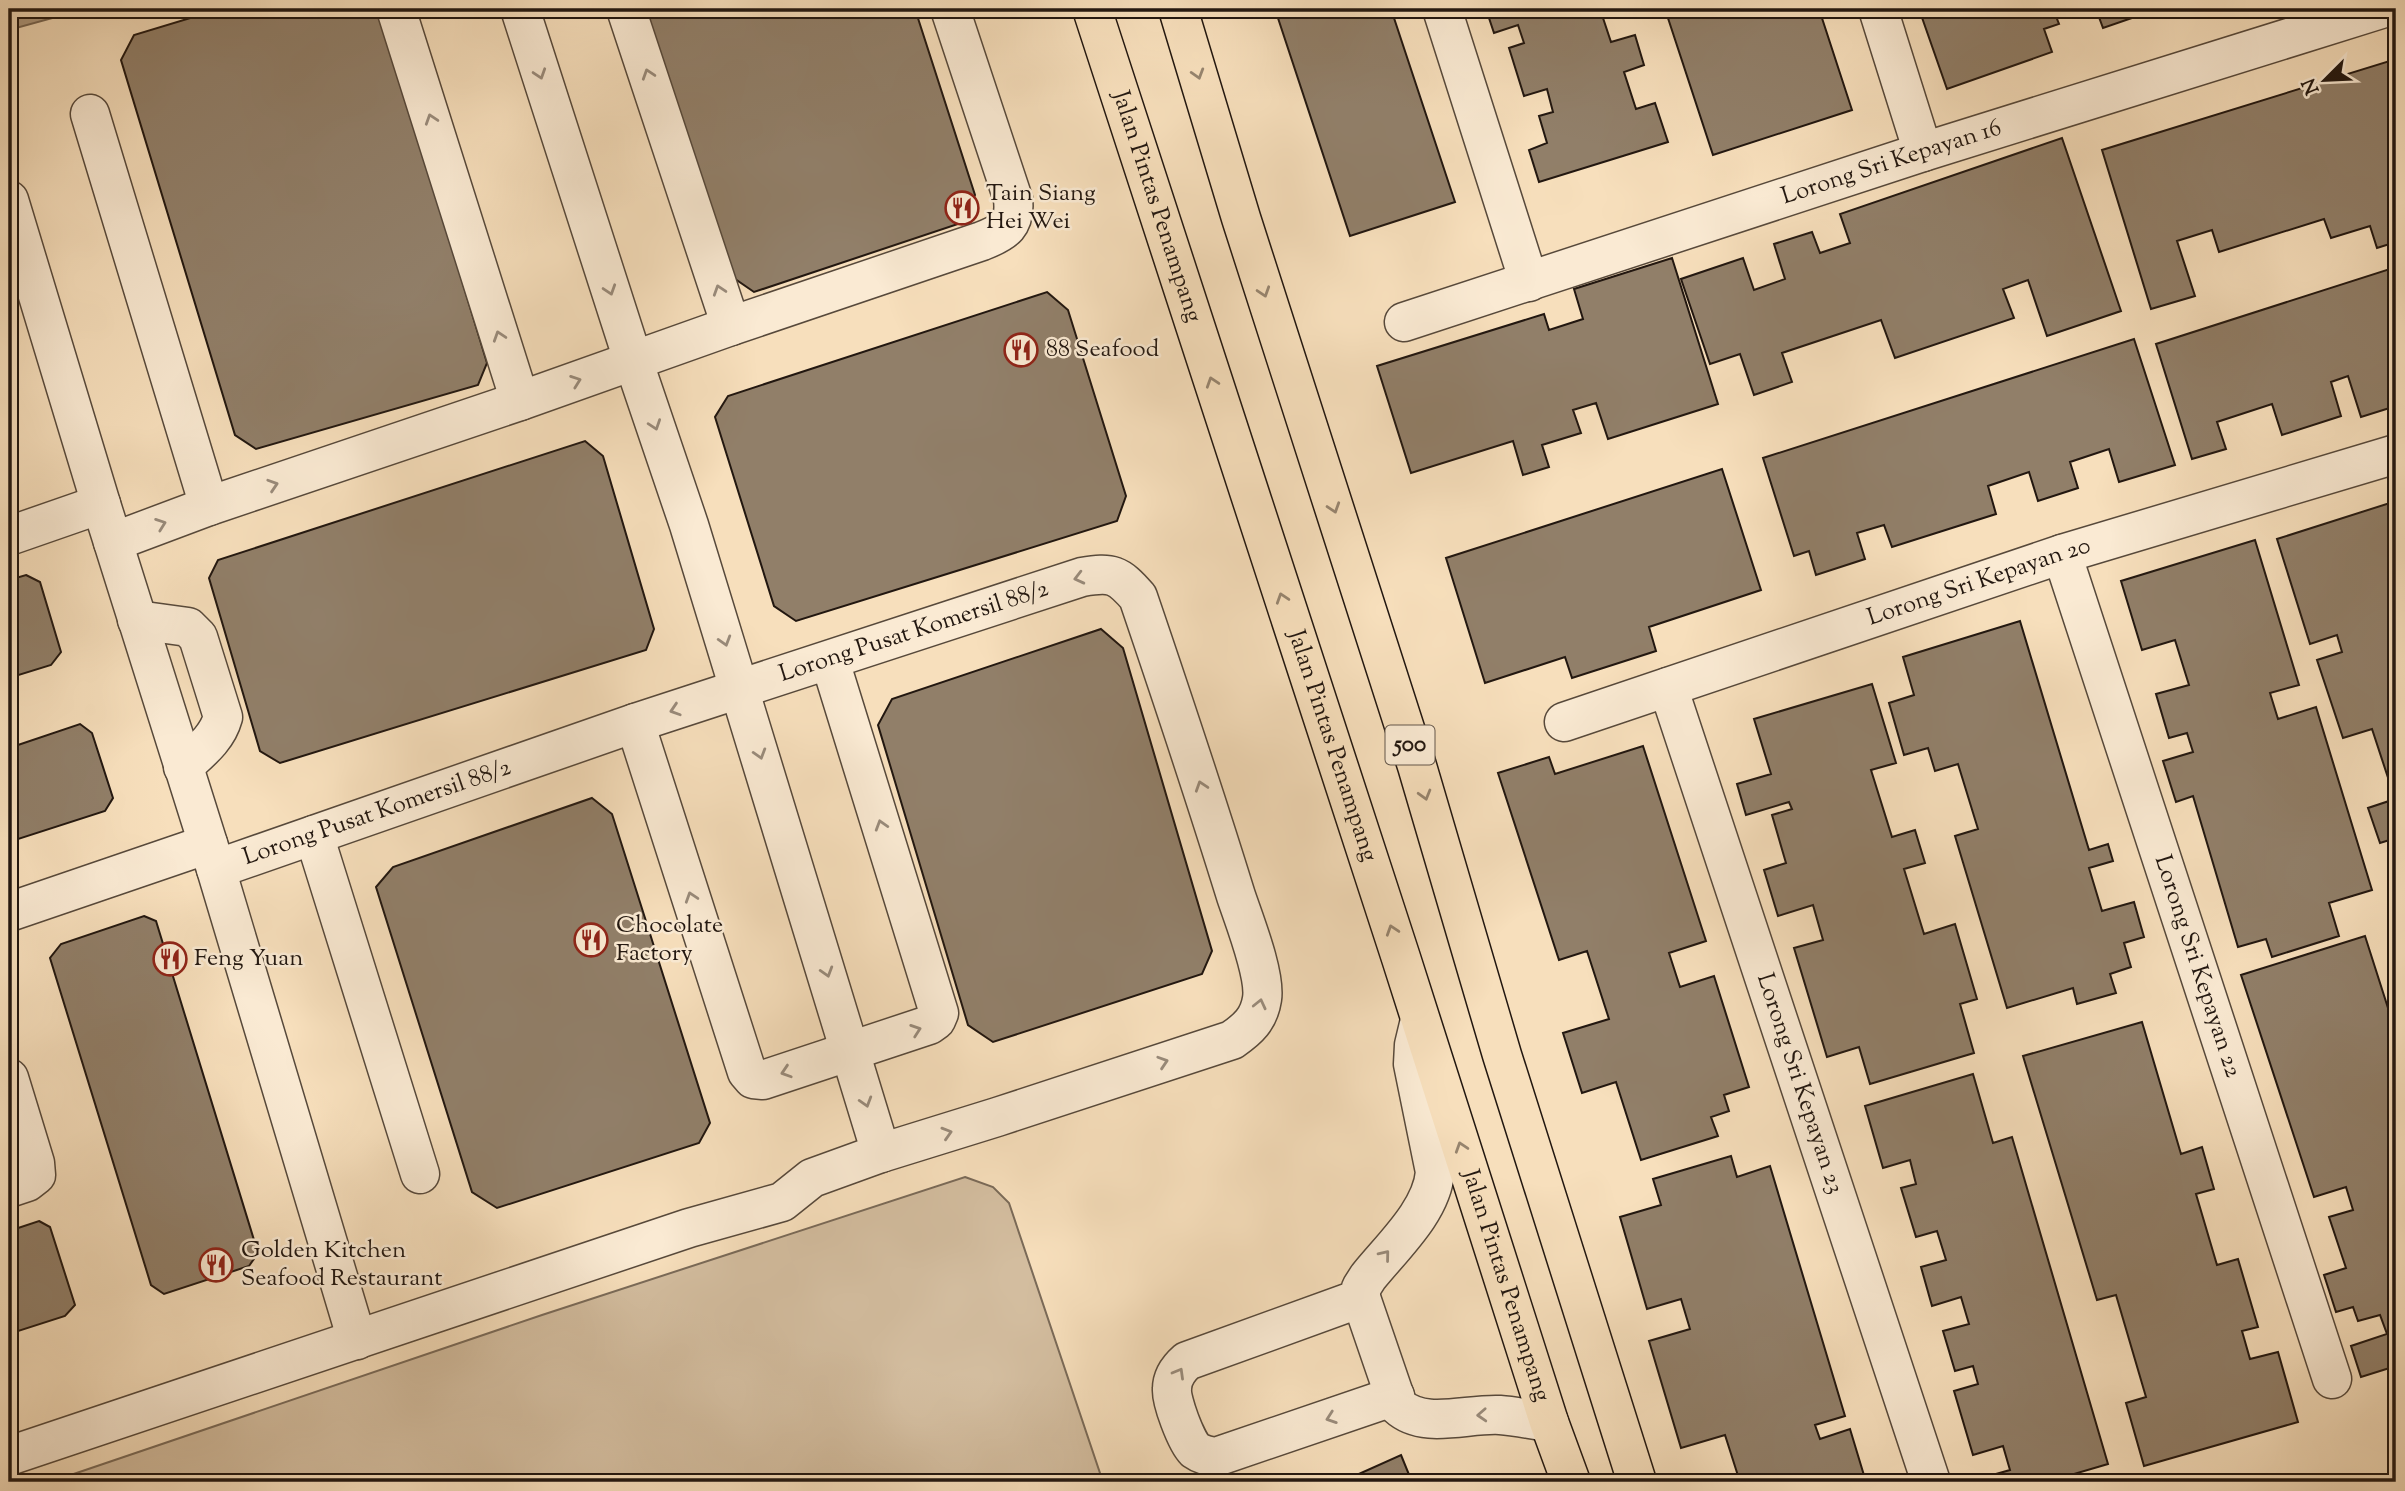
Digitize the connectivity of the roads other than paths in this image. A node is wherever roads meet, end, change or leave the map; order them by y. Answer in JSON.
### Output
{"nodes":[{"id":1,"x":396,"y":9,"type":"edge"},
{"id":2,"x":520,"y":9,"type":"edge"},
{"id":3,"x":626,"y":9,"type":"edge"},
{"id":4,"x":950,"y":9,"type":"edge"},
{"id":5,"x":1092,"y":9,"type":"edge"},
{"id":6,"x":1178,"y":9,"type":"edge"},
{"id":7,"x":1442,"y":9,"type":"edge"},
{"id":8,"x":1878,"y":9,"type":"edge"},
{"id":9,"x":2381,"y":9,"type":"edge"},
{"id":10,"x":2316,"y":18,"type":"edge"},
{"id":11,"x":90,"y":114,"type":"dead end"},
{"id":12,"x":1923,"y":152,"type":"junction"},
{"id":13,"x":9,"y":200,"type":"edge"},
{"id":14,"x":1529,"y":282,"type":"junction"},
{"id":15,"x":1404,"y":322,"type":"dead end"},
{"id":16,"x":731,"y":326,"type":"junction"},
{"id":17,"x":632,"y":360,"type":"junction"},
{"id":18,"x":520,"y":401,"type":"junction"},
{"id":19,"x":2396,"y":454,"type":"edge"},
{"id":20,"x":101,"y":504,"type":"junction"},
{"id":21,"x":209,"y":506,"type":"junction"},
{"id":22,"x":9,"y":536,"type":"edge"},
{"id":23,"x":113,"y":542,"type":"junction"},
{"id":24,"x":2062,"y":554,"type":"junction"},
{"id":25,"x":137,"y":620,"type":"junction"},
{"id":26,"x":830,"y":660,"type":"junction"},
{"id":27,"x":1668,"y":687,"type":"junction"},
{"id":28,"x":740,"y":689,"type":"junction"},
{"id":29,"x":1564,"y":722,"type":"dead end"},
{"id":30,"x":635,"y":723,"type":"junction"},
{"id":31,"x":183,"y":766,"type":"junction"},
{"id":32,"x":314,"y":835,"type":"junction"},
{"id":33,"x":212,"y":857,"type":"junction"},
{"id":34,"x":9,"y":912,"type":"edge"},
{"id":35,"x":1420,"y":1020,"type":"junction"},
{"id":36,"x":851,"y":1051,"type":"junction"},
{"id":37,"x":9,"y":1078,"type":"edge"},
{"id":38,"x":881,"y":1153,"type":"junction"},
{"id":39,"x":420,"y":1174,"type":"dead end"},
{"id":40,"x":9,"y":1188,"type":"edge"},
{"id":41,"x":1362,"y":1298,"type":"junction"},
{"id":42,"x":357,"y":1340,"type":"junction"},
{"id":43,"x":2332,"y":1380,"type":"dead end"},
{"id":44,"x":1395,"y":1396,"type":"junction"},
{"id":45,"x":1549,"y":1422,"type":"junction"},
{"id":46,"x":9,"y":1456,"type":"edge"},
{"id":47,"x":1571,"y":1482,"type":"edge"},
{"id":48,"x":1637,"y":1482,"type":"edge"},
{"id":49,"x":1931,"y":1482,"type":"edge"}],
"edges":[{"from":18,"to":1,"type":"street","one_way":true},
{"from":2,"to":17,"type":"street","one_way":true},
{"from":16,"to":3,"type":"street","one_way":true},
{"from":4,"to":16,"type":"street"},
{"from":35,"to":5,"type":"main road","name":"Jalan Pintas Penampang","one_way":true},
{"from":6,"to":48,"type":"main road","number":"500","one_way":true},
{"from":7,"to":14,"type":"street"},
{"from":8,"to":12,"type":"street"},
{"from":9,"to":10,"type":"street","name":"Lorong Sri Kepayan 16"},
{"from":10,"to":12,"type":"street","name":"Lorong Sri Kepayan 16"},
{"from":11,"to":21,"type":"street"},
{"from":12,"to":14,"type":"street","name":"Lorong Sri Kepayan 16"},
{"from":13,"to":20,"type":"street"},
{"from":14,"to":15,"type":"street","name":"Lorong Sri Kepayan 16"},
{"from":16,"to":17,"type":"street"},
{"from":18,"to":17,"type":"street","one_way":true},
{"from":17,"to":28,"type":"street","one_way":true},
{"from":21,"to":18,"type":"street","one_way":true},
{"from":19,"to":24,"type":"street","name":"Lorong Sri Kepayan 20"},
{"from":20,"to":22,"type":"street"},
{"from":20,"to":23,"type":"street"},
{"from":23,"to":21,"type":"street","one_way":true},
{"from":23,"to":25,"type":"street"},
{"from":24,"to":27,"type":"street","name":"Lorong Sri Kepayan 20"},
{"from":24,"to":43,"type":"street","name":"Lorong Sri Kepayan 22"},
{"from":25,"to":31,"type":"street"},
{"from":25,"to":31,"type":"street"},
{"from":26,"to":28,"type":"street","name":"Lorong Pusat Komersil 88/2"},
{"from":36,"to":26,"type":"street","one_way":true},
{"from":38,"to":26,"type":"street","name":"Lorong Pusat Komersil 88/2","one_way":true},
{"from":27,"to":29,"type":"street","name":"Lorong Sri Kepayan 20"},
{"from":27,"to":49,"type":"street","name":"Lorong Sri Kepayan 23"},
{"from":28,"to":30,"type":"street","name":"Lorong Pusat Komersil 88/2","one_way":true},
{"from":28,"to":36,"type":"street","one_way":true},
{"from":30,"to":32,"type":"street","name":"Lorong Pusat Komersil 88/2"},
{"from":36,"to":30,"type":"street","one_way":true},
{"from":31,"to":33,"type":"street"},
{"from":32,"to":33,"type":"street","name":"Lorong Pusat Komersil 88/2"},
{"from":32,"to":39,"type":"street"},
{"from":33,"to":34,"type":"street","name":"Lorong Pusat Komersil 88/2"},
{"from":33,"to":42,"type":"street"},
{"from":41,"to":35,"type":"street","one_way":true},
{"from":45,"to":35,"type":"main road","name":"Jalan Pintas Penampang","one_way":true},
{"from":36,"to":38,"type":"street","one_way":true},
{"from":37,"to":40,"type":"street"},
{"from":38,"to":42,"type":"street","name":"Lorong Pusat Komersil 88/2"},
{"from":41,"to":44,"type":"street"},
{"from":44,"to":41,"type":"street","one_way":true},
{"from":42,"to":46,"type":"street","name":"Lorong Pusat Komersil 88/2"},
{"from":45,"to":44,"type":"street","one_way":true},
{"from":45,"to":47,"type":"main road","name":"Jalan Pintas Penampang"}]}
